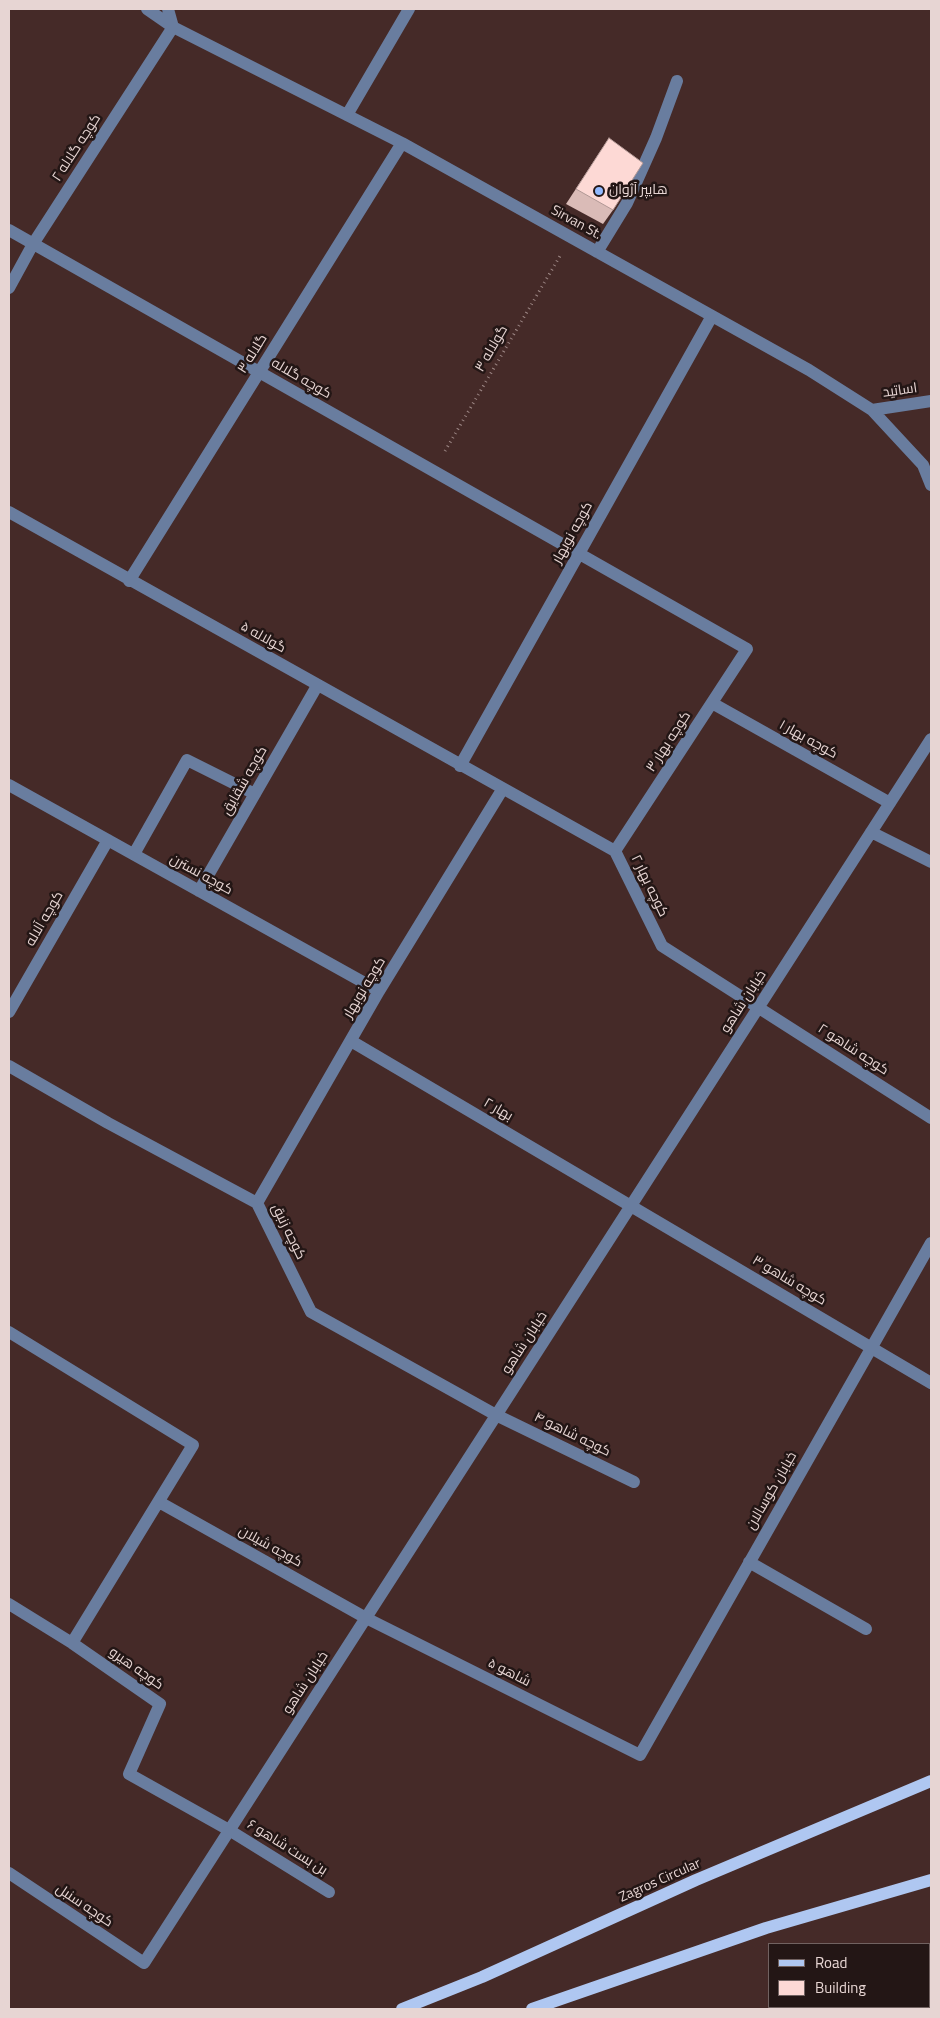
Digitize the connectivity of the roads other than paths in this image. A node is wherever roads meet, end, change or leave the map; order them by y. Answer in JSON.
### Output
{"nodes":[{"id":1,"x":147,"y":9,"type":"edge"},
{"id":2,"x":168,"y":9,"type":"edge"},
{"id":3,"x":409,"y":9,"type":"edge"},
{"id":4,"x":173,"y":27,"type":"junction"},
{"id":5,"x":677,"y":81,"type":"dead end"},
{"id":6,"x":347,"y":115,"type":"junction"},
{"id":7,"x":402,"y":143,"type":"junction"},
{"id":8,"x":9,"y":230,"type":"edge"},
{"id":9,"x":33,"y":244,"type":"junction"},
{"id":10,"x":598,"y":252,"type":"junction"},
{"id":11,"x":9,"y":288,"type":"edge"},
{"id":12,"x":712,"y":316,"type":"junction"},
{"id":13,"x":259,"y":372,"type":"junction"},
{"id":14,"x":931,"y":402,"type":"edge"},
{"id":15,"x":872,"y":410,"type":"junction"},
{"id":16,"x":931,"y":485,"type":"edge"},
{"id":17,"x":9,"y":512,"type":"edge"},
{"id":18,"x":578,"y":553,"type":"junction"},
{"id":19,"x":129,"y":580,"type":"junction"},
{"id":20,"x":317,"y":686,"type":"junction"},
{"id":21,"x":712,"y":703,"type":"junction"},
{"id":22,"x":931,"y":739,"type":"edge"},
{"id":23,"x":460,"y":766,"type":"junction"},
{"id":24,"x":9,"y":785,"type":"edge"},
{"id":25,"x":502,"y":790,"type":"junction"},
{"id":26,"x":255,"y":794,"type":"junction"},
{"id":27,"x":890,"y":804,"type":"junction"},
{"id":28,"x":872,"y":832,"type":"junction"},
{"id":29,"x":108,"y":840,"type":"junction"},
{"id":30,"x":615,"y":851,"type":"junction"},
{"id":31,"x":134,"y":854,"type":"junction"},
{"id":32,"x":931,"y":862,"type":"edge"},
{"id":33,"x":199,"y":891,"type":"junction"},
{"id":34,"x":379,"y":992,"type":"junction"},
{"id":35,"x":759,"y":1007,"type":"junction"},
{"id":36,"x":9,"y":1012,"type":"edge"},
{"id":37,"x":351,"y":1041,"type":"junction"},
{"id":38,"x":9,"y":1066,"type":"edge"},
{"id":39,"x":931,"y":1118,"type":"edge"},
{"id":40,"x":257,"y":1203,"type":"junction"},
{"id":41,"x":631,"y":1205,"type":"junction"},
{"id":42,"x":931,"y":1243,"type":"edge"},
{"id":43,"x":9,"y":1332,"type":"edge"},
{"id":44,"x":872,"y":1347,"type":"junction"},
{"id":45,"x":931,"y":1382,"type":"edge"},
{"id":46,"x":496,"y":1415,"type":"junction"},
{"id":47,"x":634,"y":1482,"type":"dead end"},
{"id":48,"x":159,"y":1502,"type":"junction"},
{"id":49,"x":750,"y":1562,"type":"junction"},
{"id":50,"x":9,"y":1604,"type":"edge"},
{"id":51,"x":366,"y":1618,"type":"junction"},
{"id":52,"x":866,"y":1629,"type":"dead end"},
{"id":53,"x":72,"y":1643,"type":"junction"},
{"id":54,"x":640,"y":1755,"type":"joint"},
{"id":55,"x":931,"y":1781,"type":"edge"},
{"id":56,"x":229,"y":1830,"type":"junction"},
{"id":57,"x":9,"y":1874,"type":"edge"},
{"id":58,"x":931,"y":1880,"type":"edge"},
{"id":59,"x":329,"y":1892,"type":"dead end"},
{"id":60,"x":144,"y":1963,"type":"joint"},
{"id":61,"x":402,"y":2009,"type":"edge"},
{"id":62,"x":532,"y":2009,"type":"edge"}],
"edges":[{"from":1,"to":4,"type":"street","name":"Sirvan St."},
{"from":2,"to":4,"type":"street"},
{"from":3,"to":6,"type":"street"},
{"from":4,"to":6,"type":"street","name":"Sirvan St."},
{"from":4,"to":9,"type":"street","name":"کوچه گلاله ۲"},
{"from":5,"to":10,"type":"street"},
{"from":6,"to":7,"type":"street","name":"Sirvan St."},
{"from":7,"to":10,"type":"street","name":"Sirvan St."},
{"from":7,"to":13,"type":"street","name":"گلاله ۳"},
{"from":8,"to":9,"type":"street","name":"کوچه گلاله"},
{"from":9,"to":11,"type":"street","name":"کوچه گلاله ۲"},
{"from":9,"to":13,"type":"street","name":"کوچه گلاله"},
{"from":10,"to":12,"type":"street","name":"Sirvan St."},
{"from":12,"to":15,"type":"street","name":"Sirvan St."},
{"from":12,"to":18,"type":"street","name":"کوچه نوبهار"},
{"from":13,"to":18,"type":"street","name":"کوچه گلاله"},
{"from":13,"to":19,"type":"street","name":"گلاله ۳"},
{"from":14,"to":15,"type":"street","name":"اساتید"},
{"from":15,"to":16,"type":"street","name":"Sirvan St."},
{"from":17,"to":19,"type":"street","name":"گولاله ۵"},
{"from":18,"to":21,"type":"street","name":"کوچه بهار ۳"},
{"from":18,"to":23,"type":"street","name":"کوچه نوبهار"},
{"from":19,"to":20,"type":"street","name":"گولاله ۵"},
{"from":20,"to":23,"type":"street","name":"گولاله ۵"},
{"from":20,"to":26,"type":"street","name":"کوچه شقایق"},
{"from":21,"to":27,"type":"street","name":"کوچه بهار ۱"},
{"from":21,"to":30,"type":"street","name":"کوچه بهار ۳"},
{"from":22,"to":27,"type":"street","name":"خیابان شاهو"},
{"from":23,"to":25,"type":"street","name":"گولاله ۵"},
{"from":24,"to":29,"type":"street","name":"کوچه نسترن"},
{"from":25,"to":30,"type":"street","name":"کوچه بهار ۲"},
{"from":25,"to":34,"type":"street","name":"کوچه نوبهار"},
{"from":26,"to":31,"type":"street"},
{"from":26,"to":33,"type":"street","name":"کوچه شقایق"},
{"from":27,"to":28,"type":"street","name":"خیابان شاهو"},
{"from":28,"to":32,"type":"street"},
{"from":28,"to":35,"type":"street","name":"خیابان شاهو"},
{"from":29,"to":31,"type":"street","name":"کوچه نسترن"},
{"from":29,"to":36,"type":"street","name":"کوچه آلاله"},
{"from":30,"to":35,"type":"street","name":"کوچه بهار ۲"},
{"from":31,"to":33,"type":"street","name":"کوچه نسترن"},
{"from":33,"to":34,"type":"street","name":"کوچه نسترن"},
{"from":34,"to":37,"type":"street","name":"کوچه نوبهار"},
{"from":35,"to":39,"type":"street","name":"کوچه شاهو ۲"},
{"from":35,"to":41,"type":"street","name":"خیابان شاهو"},
{"from":37,"to":40,"type":"street","name":"کوچه نوبهار"},
{"from":37,"to":41,"type":"street","name":"بهار ۲"},
{"from":38,"to":40,"type":"street","name":"کوچه زنبق"},
{"from":40,"to":46,"type":"street","name":"کوچه زنبق"},
{"from":41,"to":44,"type":"street","name":"کوچه شاهو ۳"},
{"from":41,"to":46,"type":"street","name":"خیابان شاهو"},
{"from":42,"to":44,"type":"street","name":"خیابان کوسالان"},
{"from":43,"to":48,"type":"street"},
{"from":44,"to":45,"type":"street","name":"کوچه شاهو ۳"},
{"from":44,"to":49,"type":"street","name":"خیابان کوسالان"},
{"from":46,"to":47,"type":"street","name":"کوچه شاهو ۴"},
{"from":46,"to":51,"type":"street","name":"خیابان شاهو"},
{"from":48,"to":51,"type":"street","name":"کوچه شیلان"},
{"from":48,"to":53,"type":"street"},
{"from":49,"to":52,"type":"street"},
{"from":49,"to":54,"type":"street","name":"خیابان کوسالان"},
{"from":50,"to":53,"type":"street","name":"کوچه هیرو"},
{"from":51,"to":54,"type":"street","name":"شاهو ۵"},
{"from":51,"to":56,"type":"street","name":"خیابان شاهو"},
{"from":53,"to":56,"type":"street","name":"کوچه هیرو"},
{"from":55,"to":61,"type":"main road","name":"Zagros Circular"},
{"from":56,"to":59,"type":"street","name":"بن بست شاهو ۶"},
{"from":56,"to":60,"type":"street","name":"خیابان شاهو"},
{"from":57,"to":60,"type":"street","name":"کوچه سنبل"},
{"from":58,"to":62,"type":"main road"}]}
